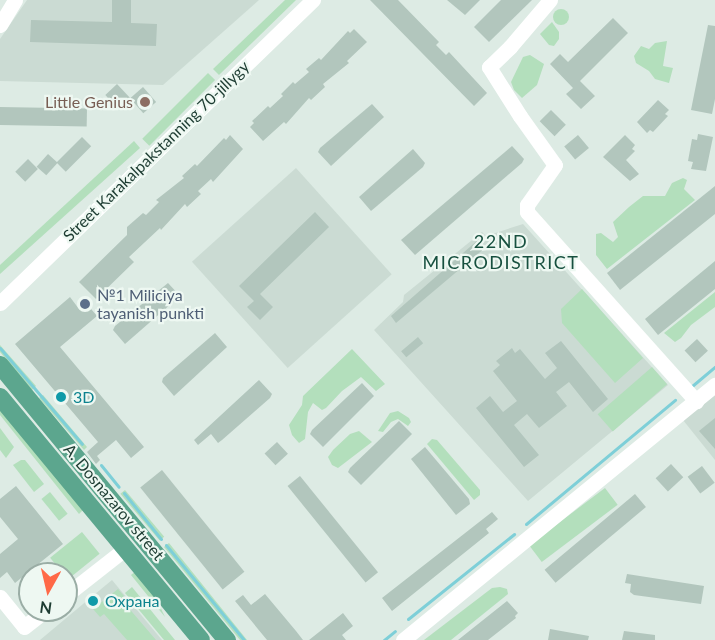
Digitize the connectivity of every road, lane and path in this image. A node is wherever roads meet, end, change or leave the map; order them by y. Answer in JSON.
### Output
{"nodes":[{"id":1,"x":15,"y":0,"type":"edge"},
{"id":2,"x":313,"y":0,"type":"edge"},
{"id":3,"x":550,"y":0,"type":"edge"},
{"id":4,"x":0,"y":25,"type":"edge"},
{"id":5,"x":0,"y":303,"type":"edge"},
{"id":6,"x":0,"y":365,"type":"edge"},
{"id":7,"x":715,"y":385,"type":"edge"},
{"id":8,"x":0,"y":397,"type":"edge"},
{"id":9,"x":696,"y":400,"type":"junction"},
{"id":10,"x":126,"y":548,"type":"junction"},
{"id":11,"x":78,"y":586,"type":"edge"},
{"id":12,"x":0,"y":597,"type":"edge"},
{"id":13,"x":18,"y":620,"type":"edge"},
{"id":14,"x":201,"y":640,"type":"edge"},
{"id":15,"x":227,"y":640,"type":"edge"},
{"id":16,"x":403,"y":640,"type":"edge"}],
"edges":[{"from":1,"to":4,"type":"street"},
{"from":2,"to":5,"type":"street","name":"Street Karakalpakstanning 70-jillygy"},
{"from":3,"to":9,"type":"street"},
{"from":6,"to":15,"type":"main road","name":"A. Dosnazarov street"},
{"from":7,"to":9,"type":"street"},
{"from":8,"to":10,"type":"main road","name":"A. Dosnazarov street"},
{"from":9,"to":16,"type":"street"},
{"from":10,"to":11,"type":"street"},
{"from":10,"to":14,"type":"main road","name":"A. Dosnazarov street"},
{"from":12,"to":13,"type":"street"}]}
